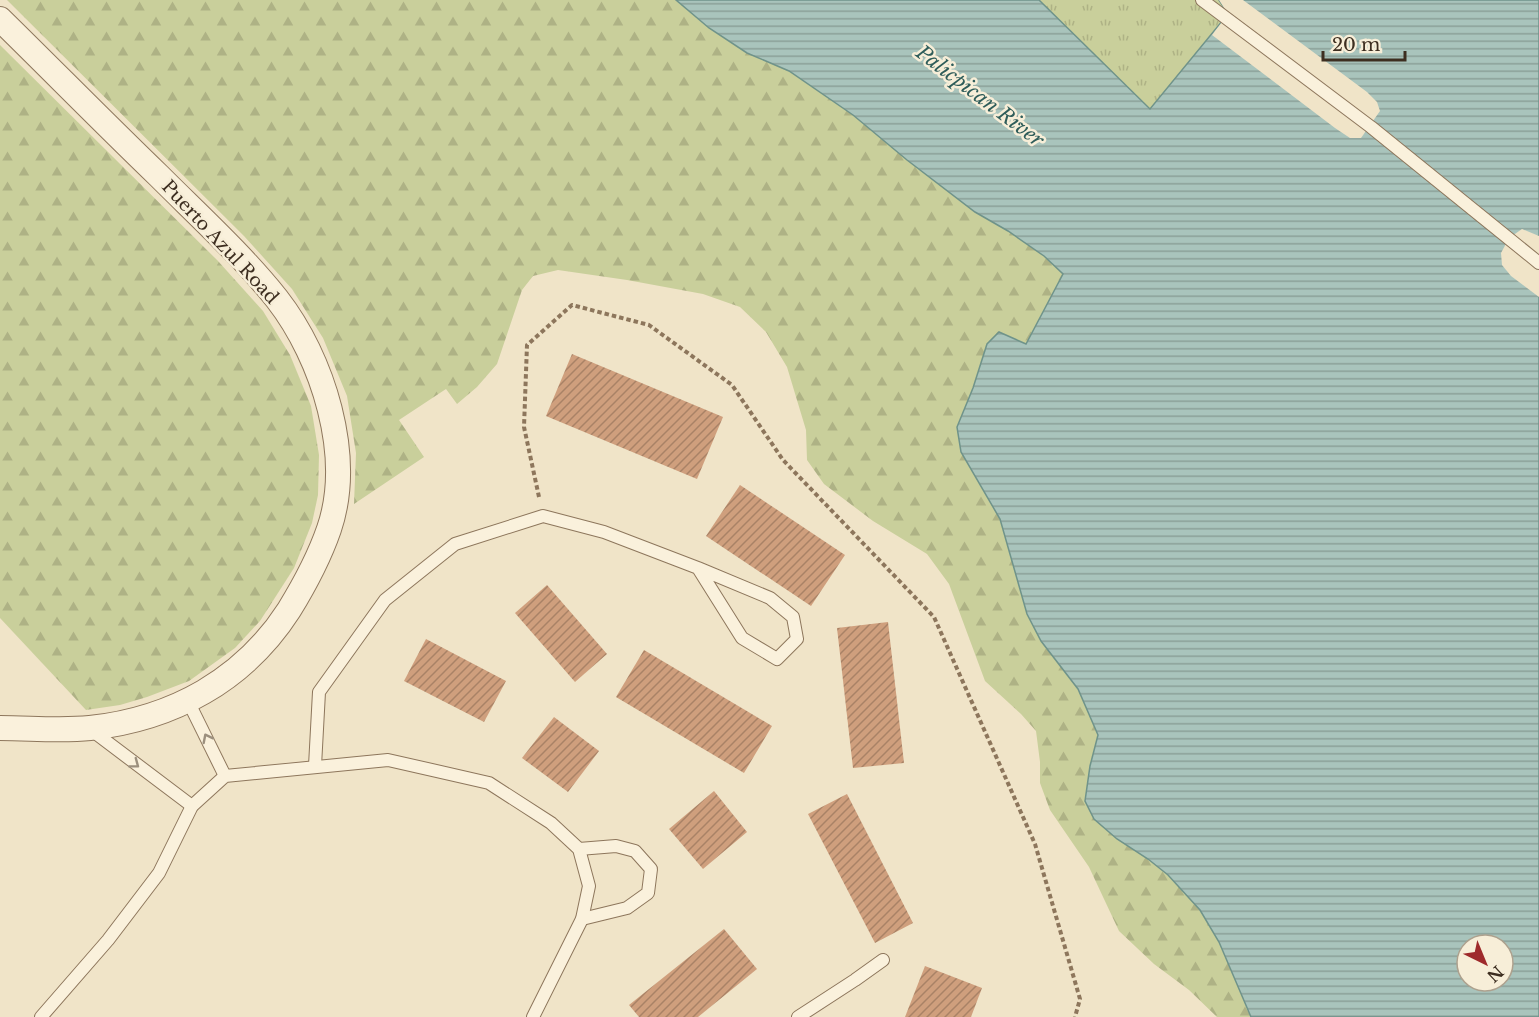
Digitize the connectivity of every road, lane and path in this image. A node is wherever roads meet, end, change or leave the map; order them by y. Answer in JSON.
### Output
{"nodes":[{"id":1,"x":1202,"y":0,"type":"edge"},
{"id":2,"x":0,"y":19,"type":"edge"},
{"id":3,"x":1539,"y":263,"type":"edge"},
{"id":4,"x":543,"y":516,"type":"junction"},
{"id":5,"x":698,"y":568,"type":"junction"},
{"id":6,"x":188,"y":701,"type":"junction"},
{"id":7,"x":0,"y":728,"type":"edge"},
{"id":8,"x":88,"y":728,"type":"junction"},
{"id":9,"x":315,"y":766,"type":"junction"},
{"id":10,"x":225,"y":776,"type":"junction"},
{"id":11,"x":192,"y":806,"type":"junction"},
{"id":12,"x":579,"y":849,"type":"junction"},
{"id":13,"x":582,"y":919,"type":"junction"},
{"id":14,"x":883,"y":960,"type":"dead end"},
{"id":15,"x":41,"y":1017,"type":"edge"},
{"id":16,"x":533,"y":1017,"type":"edge"},
{"id":17,"x":798,"y":1017,"type":"edge"},
{"id":18,"x":1075,"y":1017,"type":"edge"}],
"edges":[{"from":1,"to":3,"type":"lane"},
{"from":2,"to":6,"type":"street","name":"Puerto Azul Road"},
{"from":4,"to":5,"type":"lane"},
{"from":4,"to":9,"type":"lane"},
{"from":4,"to":18,"type":"path"},
{"from":5,"to":5,"type":"lane"},
{"from":6,"to":8,"type":"street","name":"Puerto Azul Road"},
{"from":10,"to":6,"type":"lane","one_way":true},
{"from":7,"to":8,"type":"street","name":"Puerto Azul Road"},
{"from":8,"to":11,"type":"lane","one_way":true},
{"from":9,"to":10,"type":"lane"},
{"from":9,"to":12,"type":"lane"},
{"from":10,"to":11,"type":"lane"},
{"from":11,"to":15,"type":"lane"},
{"from":12,"to":13,"type":"lane"},
{"from":12,"to":13,"type":"lane"},
{"from":13,"to":16,"type":"lane"},
{"from":14,"to":17,"type":"lane"}]}
